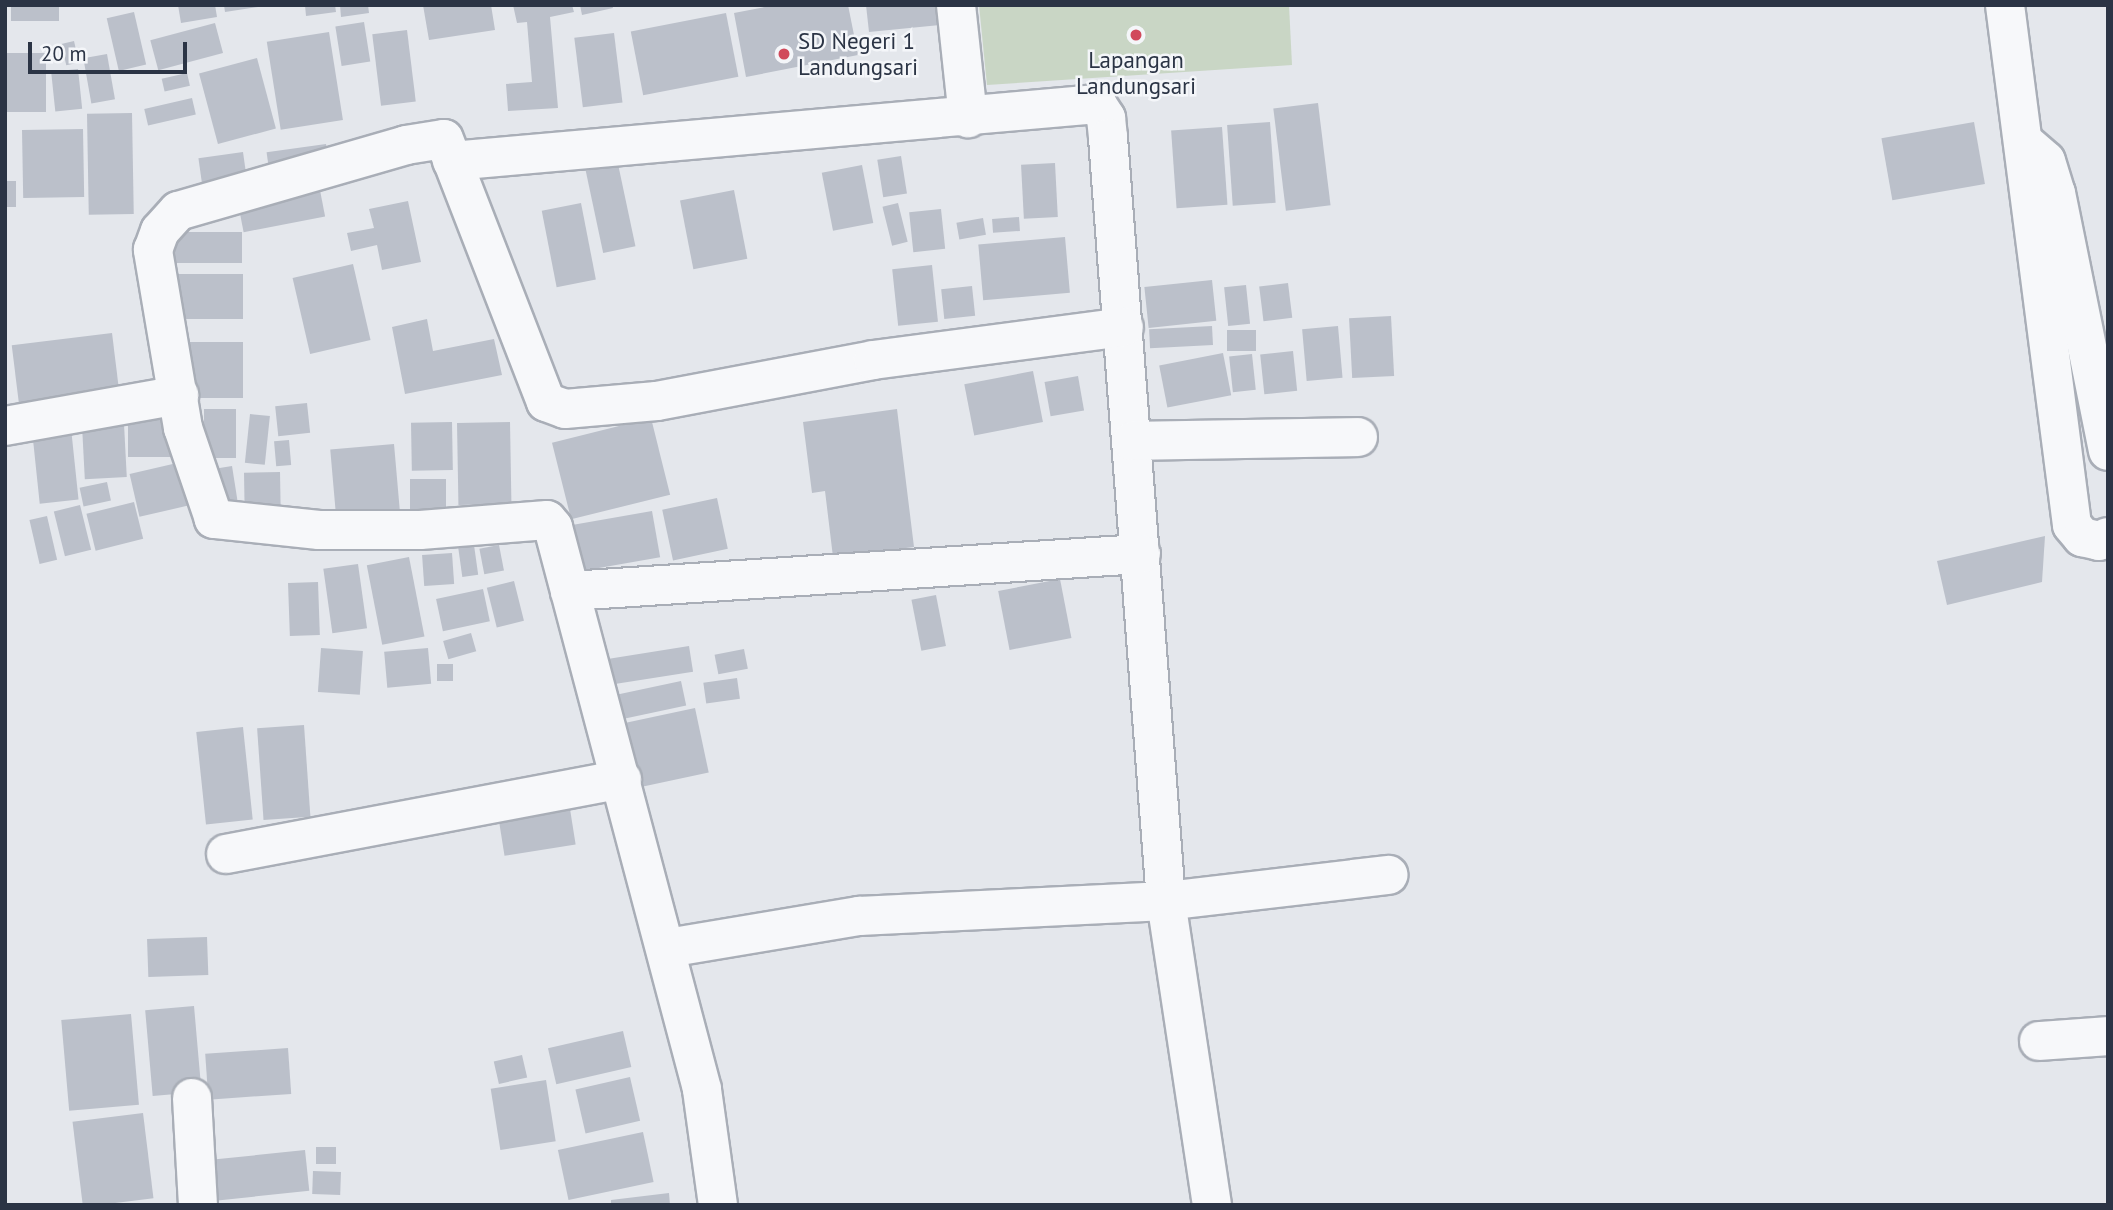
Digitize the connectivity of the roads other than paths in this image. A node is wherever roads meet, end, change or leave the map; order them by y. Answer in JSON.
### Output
{"nodes":[{"id":1,"x":956,"y":5,"type":"edge"},
{"id":2,"x":2005,"y":5,"type":"edge"},
{"id":3,"x":968,"y":118,"type":"junction"},
{"id":4,"x":2019,"y":137,"type":"junction"},
{"id":5,"x":452,"y":161,"type":"junction"},
{"id":6,"x":1124,"y":327,"type":"junction"},
{"id":7,"x":180,"y":395,"type":"junction"},
{"id":8,"x":5,"y":426,"type":"edge"},
{"id":9,"x":1358,"y":437,"type":"dead end"},
{"id":10,"x":1132,"y":442,"type":"junction"},
{"id":11,"x":2108,"y":451,"type":"edge"},
{"id":12,"x":2108,"y":537,"type":"edge"},
{"id":13,"x":1141,"y":554,"type":"junction"},
{"id":14,"x":570,"y":591,"type":"junction"},
{"id":15,"x":622,"y":779,"type":"junction"},
{"id":16,"x":226,"y":854,"type":"dead end"},
{"id":17,"x":1388,"y":875,"type":"dead end"},
{"id":18,"x":1166,"y":901,"type":"junction"},
{"id":19,"x":667,"y":948,"type":"junction"},
{"id":20,"x":2108,"y":1036,"type":"edge"},
{"id":21,"x":2039,"y":1041,"type":"dead end"},
{"id":22,"x":192,"y":1098,"type":"dead end"},
{"id":23,"x":198,"y":1205,"type":"edge"},
{"id":24,"x":718,"y":1205,"type":"edge"},
{"id":25,"x":1212,"y":1205,"type":"edge"}],
"edges":[{"from":1,"to":3,"type":"street"},
{"from":2,"to":4,"type":"street"},
{"from":3,"to":5,"type":"street"},
{"from":3,"to":6,"type":"street"},
{"from":4,"to":11,"type":"street"},
{"from":4,"to":12,"type":"street"},
{"from":5,"to":6,"type":"street"},
{"from":5,"to":7,"type":"street"},
{"from":6,"to":10,"type":"street"},
{"from":7,"to":8,"type":"street"},
{"from":7,"to":14,"type":"street"},
{"from":9,"to":10,"type":"street"},
{"from":10,"to":13,"type":"street"},
{"from":13,"to":14,"type":"street"},
{"from":13,"to":18,"type":"street"},
{"from":14,"to":15,"type":"street"},
{"from":15,"to":16,"type":"street"},
{"from":15,"to":19,"type":"street"},
{"from":17,"to":18,"type":"street"},
{"from":18,"to":19,"type":"street"},
{"from":18,"to":25,"type":"street"},
{"from":19,"to":24,"type":"street"},
{"from":20,"to":21,"type":"street"},
{"from":22,"to":23,"type":"street"}]}
